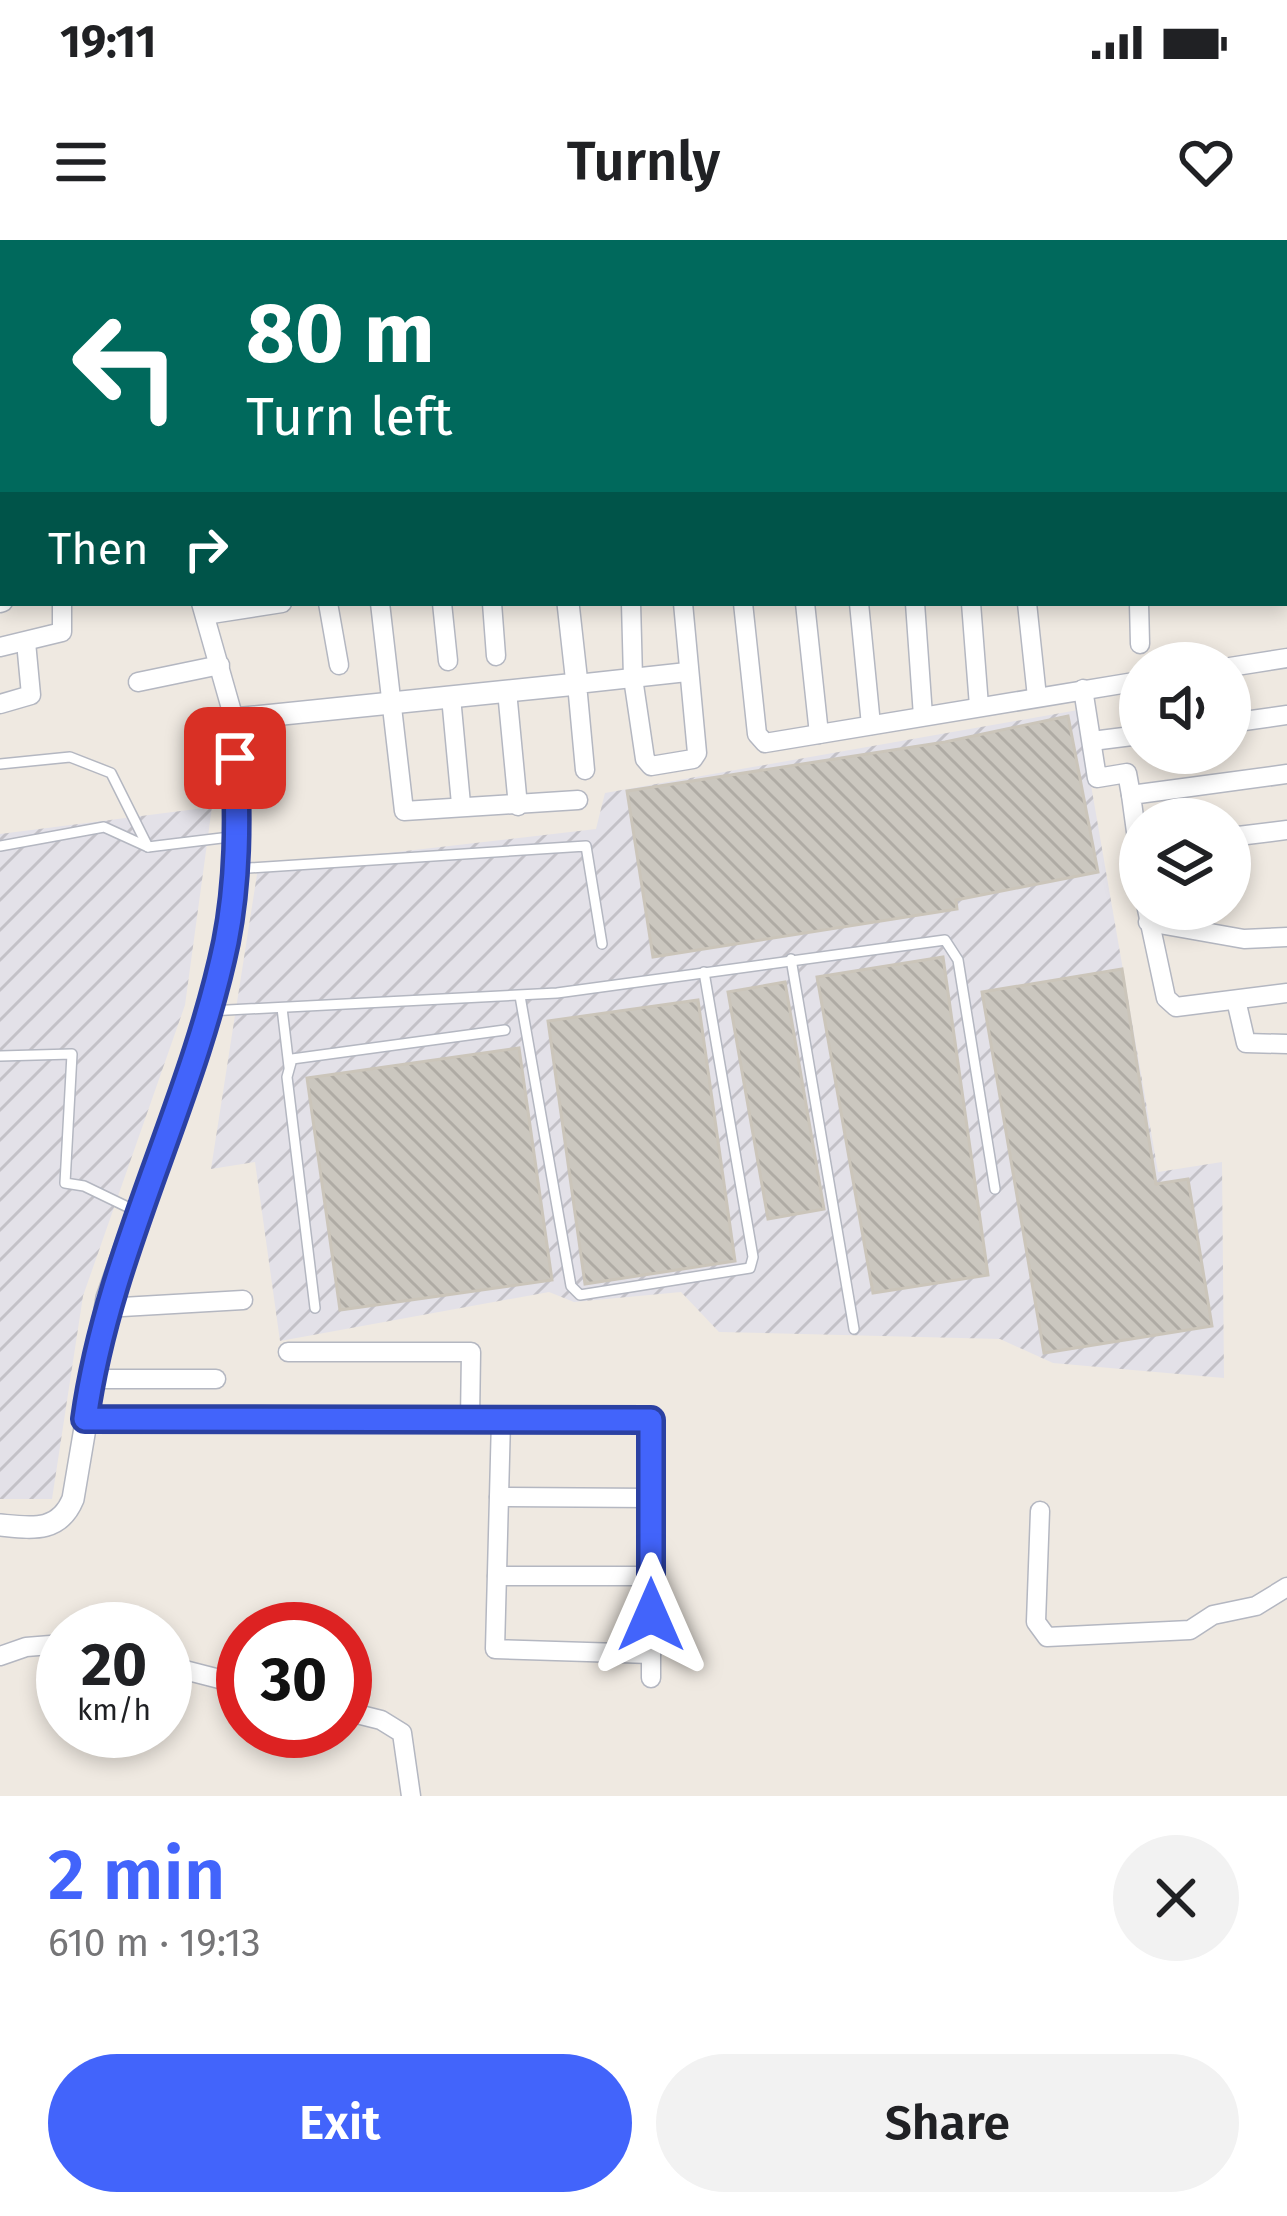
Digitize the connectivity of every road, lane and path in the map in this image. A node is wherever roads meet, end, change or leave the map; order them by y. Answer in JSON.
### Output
{"nodes":[{"id":1,"x":62,"y":606,"type":"edge"},
{"id":2,"x":242,"y":606,"type":"edge"},
{"id":3,"x":329,"y":606,"type":"edge"},
{"id":4,"x":380,"y":606,"type":"edge"},
{"id":5,"x":442,"y":606,"type":"edge"},
{"id":6,"x":492,"y":606,"type":"edge"},
{"id":7,"x":568,"y":606,"type":"edge"},
{"id":8,"x":631,"y":606,"type":"edge"},
{"id":9,"x":683,"y":606,"type":"edge"},
{"id":10,"x":743,"y":606,"type":"edge"},
{"id":11,"x":805,"y":606,"type":"edge"},
{"id":12,"x":859,"y":606,"type":"edge"},
{"id":13,"x":914,"y":606,"type":"edge"},
{"id":14,"x":971,"y":606,"type":"edge"},
{"id":15,"x":1027,"y":606,"type":"edge"},
{"id":16,"x":1139,"y":606,"type":"edge"},
{"id":17,"x":203,"y":609,"type":"edge"},
{"id":18,"x":26,"y":642,"type":"junction"},
{"id":19,"x":1140,"y":642,"type":"edge"},
{"id":20,"x":0,"y":647,"type":"edge"},
{"id":21,"x":496,"y":656,"type":"dead end"},
{"id":22,"x":1287,"y":658,"type":"edge"},
{"id":23,"x":448,"y":661,"type":"dead end"},
{"id":24,"x":1251,"y":664,"type":"edge"},
{"id":25,"x":220,"y":665,"type":"junction"},
{"id":26,"x":339,"y":665,"type":"dead end"},
{"id":27,"x":687,"y":672,"type":"junction"},
{"id":28,"x":633,"y":678,"type":"junction"},
{"id":29,"x":138,"y":682,"type":"dead end"},
{"id":30,"x":1119,"y":683,"type":"edge"},
{"id":31,"x":577,"y":684,"type":"junction"},
{"id":32,"x":1083,"y":689,"type":"junction"},
{"id":33,"x":507,"y":691,"type":"junction"},
{"id":34,"x":451,"y":697,"type":"junction"},
{"id":35,"x":1037,"y":697,"type":"junction"},
{"id":36,"x":390,"y":702,"type":"junction"},
{"id":37,"x":0,"y":704,"type":"edge"},
{"id":38,"x":979,"y":706,"type":"junction"},
{"id":39,"x":1287,"y":715,"type":"edge"},
{"id":40,"x":923,"y":716,"type":"junction"},
{"id":41,"x":234,"y":719,"type":"junction"},
{"id":42,"x":1251,"y":720,"type":"edge"},
{"id":43,"x":872,"y":725,"type":"junction"},
{"id":44,"x":819,"y":734,"type":"junction"},
{"id":45,"x":1119,"y":738,"type":"edge"},
{"id":46,"x":1092,"y":741,"type":"junction"},
{"id":47,"x":0,"y":764,"type":"edge"},
{"id":48,"x":585,"y":770,"type":"dead end"},
{"id":49,"x":1287,"y":774,"type":"edge"},
{"id":50,"x":1131,"y":795,"type":"junction"},
{"id":51,"x":1131,"y":798,"type":"edge"},
{"id":52,"x":578,"y":800,"type":"dead end"},
{"id":53,"x":461,"y":804,"type":"junction"},
{"id":54,"x":518,"y":806,"type":"junction"},
{"id":55,"x":1287,"y":830,"type":"edge"},
{"id":56,"x":1251,"y":834,"type":"edge"},
{"id":57,"x":238,"y":836,"type":"junction"},
{"id":58,"x":0,"y":846,"type":"edge"},
{"id":59,"x":148,"y":847,"type":"junction"},
{"id":60,"x":234,"y":869,"type":"junction"},
{"id":61,"x":1152,"y":930,"type":"edge"},
{"id":62,"x":1208,"y":930,"type":"edge"},
{"id":63,"x":1287,"y":937,"type":"edge"},
{"id":64,"x":602,"y":944,"type":"dead end"},
{"id":65,"x":791,"y":959,"type":"junction"},
{"id":66,"x":704,"y":972,"type":"junction"},
{"id":67,"x":1287,"y":993,"type":"edge"},
{"id":68,"x":520,"y":996,"type":"junction"},
{"id":69,"x":1236,"y":1000,"type":"junction"},
{"id":70,"x":282,"y":1007,"type":"junction"},
{"id":71,"x":208,"y":1011,"type":"junction"},
{"id":72,"x":505,"y":1030,"type":"dead end"},
{"id":73,"x":1287,"y":1044,"type":"edge"},
{"id":74,"x":0,"y":1056,"type":"edge"},
{"id":75,"x":289,"y":1067,"type":"junction"},
{"id":76,"x":995,"y":1189,"type":"dead end"},
{"id":77,"x":138,"y":1212,"type":"junction"},
{"id":78,"x":243,"y":1300,"type":"dead end"},
{"id":79,"x":105,"y":1308,"type":"junction"},
{"id":80,"x":315,"y":1308,"type":"dead end"},
{"id":81,"x":854,"y":1329,"type":"dead end"},
{"id":82,"x":287,"y":1352,"type":"dead end"},
{"id":83,"x":90,"y":1379,"type":"junction"},
{"id":84,"x":216,"y":1379,"type":"dead end"},
{"id":85,"x":85,"y":1419,"type":"junction"},
{"id":86,"x":470,"y":1420,"type":"junction"},
{"id":87,"x":501,"y":1420,"type":"junction"},
{"id":88,"x":499,"y":1497,"type":"junction"},
{"id":89,"x":651,"y":1498,"type":"junction"},
{"id":90,"x":1040,"y":1511,"type":"dead end"},
{"id":91,"x":0,"y":1525,"type":"edge"},
{"id":92,"x":496,"y":1576,"type":"junction"},
{"id":93,"x":651,"y":1576,"type":"junction"},
{"id":94,"x":1287,"y":1587,"type":"edge"},
{"id":95,"x":36,"y":1649,"type":"edge"},
{"id":96,"x":651,"y":1654,"type":"junction"},
{"id":97,"x":0,"y":1656,"type":"edge"},
{"id":98,"x":651,"y":1678,"type":"dead end"},
{"id":99,"x":372,"y":1718,"type":"edge"},
{"id":100,"x":411,"y":1796,"type":"edge"}],
"edges":[{"from":1,"to":18,"type":"street"},
{"from":2,"to":17,"type":"street"},
{"from":3,"to":26,"type":"street"},
{"from":4,"to":36,"type":"street"},
{"from":5,"to":23,"type":"street"},
{"from":6,"to":21,"type":"street"},
{"from":7,"to":31,"type":"street"},
{"from":8,"to":28,"type":"street"},
{"from":9,"to":27,"type":"street"},
{"from":10,"to":44,"type":"street"},
{"from":11,"to":44,"type":"street"},
{"from":12,"to":43,"type":"street"},
{"from":13,"to":40,"type":"street"},
{"from":14,"to":38,"type":"street"},
{"from":15,"to":35,"type":"street"},
{"from":16,"to":19,"type":"street"},
{"from":17,"to":25,"type":"street"},
{"from":18,"to":20,"type":"street"},
{"from":18,"to":37,"type":"street"},
{"from":22,"to":24,"type":"street"},
{"from":25,"to":29,"type":"street"},
{"from":25,"to":41,"type":"street"},
{"from":27,"to":28,"type":"street"},
{"from":27,"to":28,"type":"street"},
{"from":28,"to":31,"type":"street"},
{"from":30,"to":32,"type":"street"},
{"from":31,"to":33,"type":"street"},
{"from":31,"to":48,"type":"street"},
{"from":32,"to":35,"type":"street"},
{"from":32,"to":46,"type":"street"},
{"from":33,"to":34,"type":"street"},
{"from":33,"to":54,"type":"street"},
{"from":34,"to":36,"type":"street"},
{"from":34,"to":53,"type":"street"},
{"from":35,"to":38,"type":"street"},
{"from":36,"to":41,"type":"street"},
{"from":36,"to":53,"type":"street"},
{"from":38,"to":40,"type":"street"},
{"from":39,"to":42,"type":"street"},
{"from":40,"to":43,"type":"street"},
{"from":41,"to":57,"type":"street"},
{"from":43,"to":44,"type":"street"},
{"from":45,"to":46,"type":"street"},
{"from":46,"to":50,"type":"street"},
{"from":47,"to":59,"type":"lane"},
{"from":49,"to":50,"type":"street"},
{"from":50,"to":51,"type":"street"},
{"from":52,"to":54,"type":"street"},
{"from":53,"to":54,"type":"street"},
{"from":55,"to":56,"type":"street"},
{"from":57,"to":59,"type":"lane"},
{"from":57,"to":60,"type":"street"},
{"from":58,"to":59,"type":"lane"},
{"from":60,"to":64,"type":"lane"},
{"from":60,"to":71,"type":"street"},
{"from":61,"to":69,"type":"street"},
{"from":62,"to":63,"type":"street"},
{"from":65,"to":66,"type":"lane"},
{"from":65,"to":76,"type":"lane"},
{"from":65,"to":81,"type":"lane"},
{"from":66,"to":68,"type":"lane"},
{"from":66,"to":68,"type":"lane"},
{"from":67,"to":69,"type":"street"},
{"from":68,"to":70,"type":"lane"},
{"from":69,"to":73,"type":"street"},
{"from":70,"to":71,"type":"lane"},
{"from":70,"to":75,"type":"lane"},
{"from":71,"to":77,"type":"street"},
{"from":72,"to":75,"type":"lane"},
{"from":74,"to":77,"type":"lane"},
{"from":75,"to":80,"type":"lane"},
{"from":77,"to":79,"type":"street"},
{"from":78,"to":79,"type":"street"},
{"from":79,"to":83,"type":"street"},
{"from":82,"to":86,"type":"street"},
{"from":83,"to":84,"type":"street"},
{"from":83,"to":85,"type":"street"},
{"from":85,"to":86,"type":"street"},
{"from":85,"to":91,"type":"street"},
{"from":86,"to":87,"type":"street"},
{"from":87,"to":88,"type":"street"},
{"from":87,"to":89,"type":"street"},
{"from":88,"to":89,"type":"street"},
{"from":88,"to":92,"type":"street"},
{"from":89,"to":93,"type":"street"},
{"from":90,"to":94,"type":"street"},
{"from":92,"to":93,"type":"street"},
{"from":92,"to":96,"type":"street"},
{"from":93,"to":96,"type":"street"},
{"from":95,"to":97,"type":"street"},
{"from":96,"to":98,"type":"street"},
{"from":99,"to":100,"type":"street"}]}
